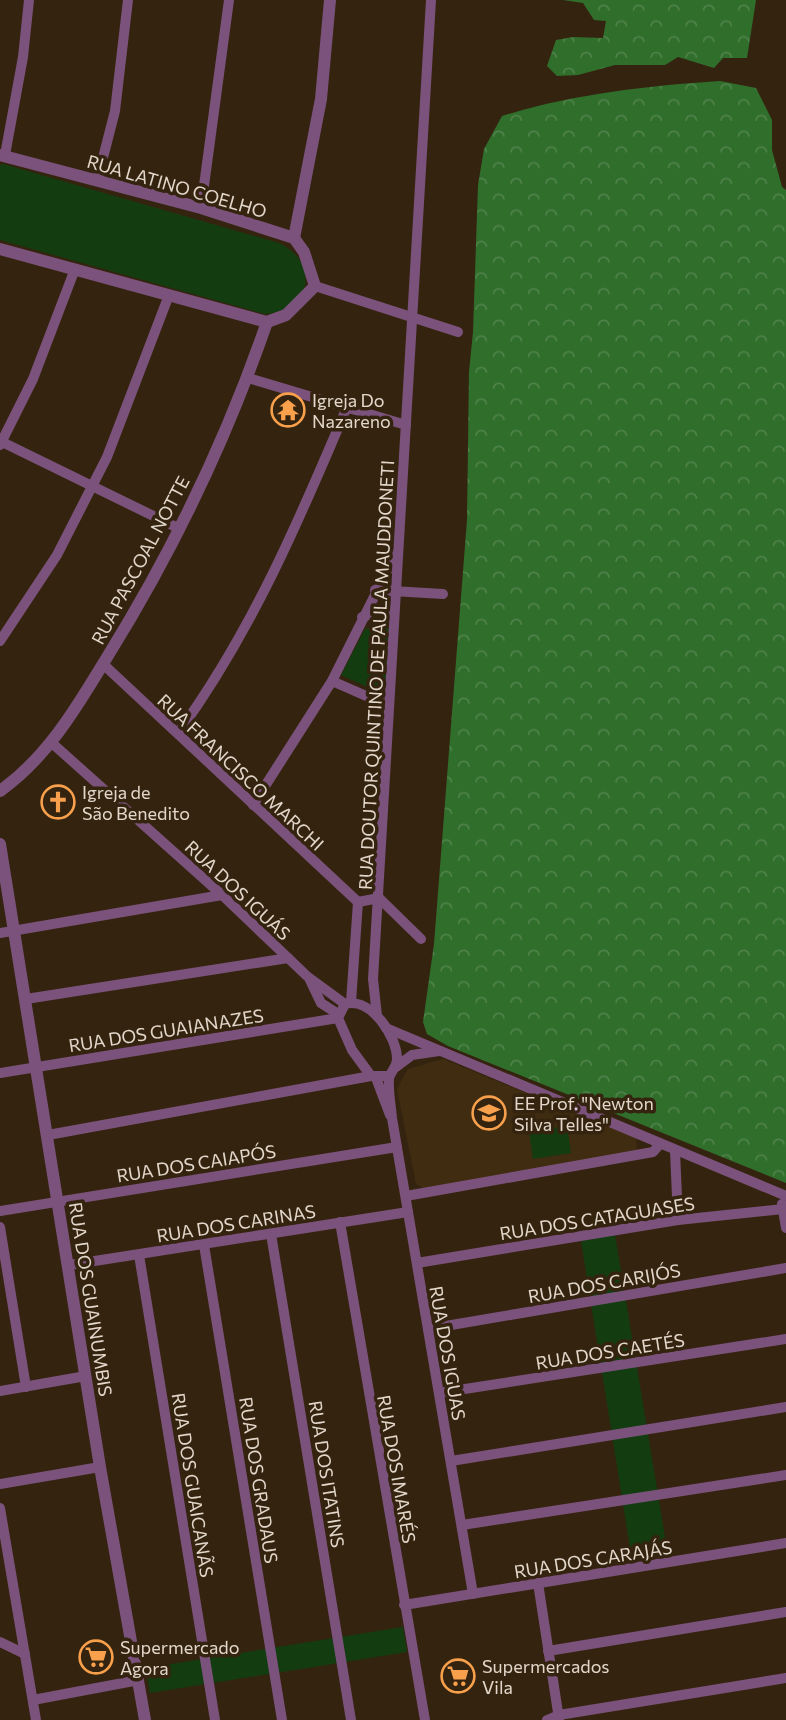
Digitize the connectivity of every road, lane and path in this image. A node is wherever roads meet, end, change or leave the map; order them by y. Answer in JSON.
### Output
{"nodes":[{"id":1,"x":29,"y":0,"type":"edge"},
{"id":2,"x":128,"y":0,"type":"edge"},
{"id":3,"x":229,"y":0,"type":"edge"},
{"id":4,"x":330,"y":0,"type":"edge"},
{"id":5,"x":431,"y":0,"type":"edge"},
{"id":6,"x":3,"y":155,"type":"edge"},
{"id":7,"x":97,"y":181,"type":"junction"},
{"id":8,"x":201,"y":208,"type":"junction"},
{"id":9,"x":294,"y":237,"type":"junction"},
{"id":10,"x":0,"y":249,"type":"edge"},
{"id":11,"x":75,"y":269,"type":"junction"},
{"id":12,"x":315,"y":286,"type":"junction"},
{"id":13,"x":169,"y":295,"type":"junction"},
{"id":14,"x":413,"y":319,"type":"junction"},
{"id":15,"x":267,"y":321,"type":"junction"},
{"id":16,"x":458,"y":331,"type":"dead end"},
{"id":17,"x":248,"y":378,"type":"junction"},
{"id":18,"x":347,"y":407,"type":"junction"},
{"id":19,"x":406,"y":425,"type":"junction"},
{"id":20,"x":1,"y":443,"type":"edge"},
{"id":21,"x":92,"y":485,"type":"junction"},
{"id":22,"x":180,"y":529,"type":"junction"},
{"id":23,"x":397,"y":549,"type":"junction"},
{"id":24,"x":375,"y":590,"type":"junction"},
{"id":25,"x":396,"y":592,"type":"junction"},
{"id":26,"x":443,"y":594,"type":"dead end"},
{"id":27,"x":394,"y":615,"type":"junction"},
{"id":28,"x":362,"y":617,"type":"junction"},
{"id":29,"x":0,"y":641,"type":"edge"},
{"id":30,"x":103,"y":664,"type":"junction"},
{"id":31,"x":332,"y":681,"type":"junction"},
{"id":32,"x":389,"y":706,"type":"junction"},
{"id":33,"x":178,"y":733,"type":"junction"},
{"id":34,"x":52,"y":744,"type":"junction"},
{"id":35,"x":1,"y":793,"type":"edge"},
{"id":36,"x":253,"y":804,"type":"junction"},
{"id":37,"x":0,"y":844,"type":"edge"},
{"id":38,"x":3,"y":880,"type":"edge"},
{"id":39,"x":222,"y":895,"type":"junction"},
{"id":40,"x":379,"y":898,"type":"junction"},
{"id":41,"x":358,"y":902,"type":"junction"},
{"id":42,"x":14,"y":930,"type":"junction"},
{"id":43,"x":0,"y":933,"type":"edge"},
{"id":44,"x":421,"y":939,"type":"dead end"},
{"id":45,"x":288,"y":957,"type":"junction"},
{"id":46,"x":308,"y":977,"type":"junction"},
{"id":47,"x":26,"y":999,"type":"junction"},
{"id":48,"x":348,"y":1003,"type":"junction"},
{"id":49,"x":338,"y":1016,"type":"junction"},
{"id":50,"x":377,"y":1016,"type":"junction"},
{"id":51,"x":386,"y":1028,"type":"junction"},
{"id":52,"x":443,"y":1052,"type":"junction"},
{"id":53,"x":38,"y":1068,"type":"junction"},
{"id":54,"x":392,"y":1072,"type":"junction"},
{"id":55,"x":0,"y":1073,"type":"edge"},
{"id":56,"x":374,"y":1077,"type":"junction"},
{"id":57,"x":392,"y":1118,"type":"junction"},
{"id":58,"x":48,"y":1135,"type":"junction"},
{"id":59,"x":660,"y":1144,"type":"junction"},
{"id":60,"x":397,"y":1147,"type":"junction"},
{"id":61,"x":675,"y":1151,"type":"junction"},
{"id":62,"x":783,"y":1194,"type":"edge"},
{"id":63,"x":406,"y":1196,"type":"junction"},
{"id":64,"x":57,"y":1200,"type":"junction"},
{"id":65,"x":783,"y":1209,"type":"junction"},
{"id":66,"x":0,"y":1211,"type":"edge"},
{"id":67,"x":408,"y":1212,"type":"junction"},
{"id":68,"x":678,"y":1220,"type":"junction"},
{"id":69,"x":340,"y":1222,"type":"junction"},
{"id":70,"x":0,"y":1227,"type":"edge"},
{"id":71,"x":786,"y":1228,"type":"edge"},
{"id":72,"x":271,"y":1234,"type":"junction"},
{"id":73,"x":204,"y":1245,"type":"junction"},
{"id":74,"x":139,"y":1255,"type":"junction"},
{"id":75,"x":417,"y":1263,"type":"junction"},
{"id":76,"x":69,"y":1265,"type":"junction"},
{"id":77,"x":786,"y":1268,"type":"edge"},
{"id":78,"x":428,"y":1329,"type":"junction"},
{"id":79,"x":786,"y":1339,"type":"edge"},
{"id":80,"x":86,"y":1376,"type":"junction"},
{"id":81,"x":26,"y":1387,"type":"junction"},
{"id":82,"x":0,"y":1391,"type":"edge"},
{"id":83,"x":439,"y":1393,"type":"junction"},
{"id":84,"x":786,"y":1407,"type":"edge"},
{"id":85,"x":451,"y":1461,"type":"junction"},
{"id":86,"x":100,"y":1467,"type":"junction"},
{"id":87,"x":786,"y":1475,"type":"edge"},
{"id":88,"x":0,"y":1484,"type":"edge"},
{"id":89,"x":0,"y":1508,"type":"edge"},
{"id":90,"x":462,"y":1525,"type":"junction"},
{"id":91,"x":786,"y":1543,"type":"edge"},
{"id":92,"x":538,"y":1583,"type":"junction"},
{"id":93,"x":473,"y":1594,"type":"junction"},
{"id":94,"x":404,"y":1605,"type":"junction"},
{"id":95,"x":786,"y":1612,"type":"edge"},
{"id":96,"x":0,"y":1642,"type":"edge"},
{"id":97,"x":548,"y":1651,"type":"junction"},
{"id":98,"x":25,"y":1654,"type":"junction"},
{"id":99,"x":786,"y":1678,"type":"edge"},
{"id":100,"x":139,"y":1680,"type":"junction"},
{"id":101,"x":33,"y":1700,"type":"junction"},
{"id":102,"x":559,"y":1718,"type":"edge"},
{"id":103,"x":36,"y":1720,"type":"edge"},
{"id":104,"x":145,"y":1720,"type":"edge"},
{"id":105,"x":215,"y":1720,"type":"edge"},
{"id":106,"x":282,"y":1720,"type":"edge"},
{"id":107,"x":351,"y":1720,"type":"edge"},
{"id":108,"x":425,"y":1720,"type":"edge"},
{"id":109,"x":547,"y":1720,"type":"edge"}],
"edges":[{"from":1,"to":6,"type":"street"},
{"from":2,"to":7,"type":"street"},
{"from":3,"to":8,"type":"street"},
{"from":4,"to":9,"type":"street"},
{"from":5,"to":14,"type":"street","name":"RUA DOUTOR QUINTINO DE PAULA MAUDDONETI"},
{"from":6,"to":7,"type":"street","name":"RUA LATINO COELHO"},
{"from":7,"to":8,"type":"street","name":"RUA LATINO COELHO"},
{"from":8,"to":9,"type":"street","name":"RUA LATINO COELHO"},
{"from":9,"to":12,"type":"street"},
{"from":10,"to":11,"type":"street"},
{"from":11,"to":13,"type":"street"},
{"from":11,"to":20,"type":"street"},
{"from":12,"to":14,"type":"street"},
{"from":12,"to":15,"type":"street"},
{"from":13,"to":15,"type":"street"},
{"from":13,"to":21,"type":"street"},
{"from":14,"to":16,"type":"street"},
{"from":14,"to":19,"type":"street","name":"RUA DOUTOR QUINTINO DE PAULA MAUDDONETI"},
{"from":15,"to":17,"type":"street","name":"RUA PASCOAL NOTTE"},
{"from":17,"to":18,"type":"street"},
{"from":17,"to":22,"type":"street","name":"RUA PASCOAL NOTTE"},
{"from":18,"to":19,"type":"street"},
{"from":18,"to":33,"type":"street"},
{"from":19,"to":23,"type":"street","name":"RUA DOUTOR QUINTINO DE PAULA MAUDDONETI"},
{"from":20,"to":21,"type":"street"},
{"from":21,"to":22,"type":"street"},
{"from":21,"to":29,"type":"street"},
{"from":22,"to":30,"type":"street","name":"RUA PASCOAL NOTTE"},
{"from":23,"to":24,"type":"street"},
{"from":23,"to":25,"type":"street","name":"RUA DOUTOR QUINTINO DE PAULA MAUDDONETI"},
{"from":24,"to":25,"type":"street"},
{"from":24,"to":28,"type":"street"},
{"from":25,"to":26,"type":"street"},
{"from":25,"to":27,"type":"street","name":"RUA DOUTOR QUINTINO DE PAULA MAUDDONETI"},
{"from":27,"to":28,"type":"street"},
{"from":27,"to":32,"type":"street","name":"RUA DOUTOR QUINTINO DE PAULA MAUDDONETI"},
{"from":28,"to":31,"type":"street"},
{"from":30,"to":33,"type":"street","name":"RUA FRANCISCO MARCHI"},
{"from":30,"to":34,"type":"street","name":"RUA PASCOAL NOTTE"},
{"from":31,"to":32,"type":"street"},
{"from":31,"to":36,"type":"street"},
{"from":32,"to":40,"type":"street","name":"RUA DOUTOR QUINTINO DE PAULA MAUDDONETI"},
{"from":33,"to":36,"type":"street","name":"RUA FRANCISCO MARCHI"},
{"from":34,"to":35,"type":"street","name":"RUA PASCOAL NOTTE"},
{"from":34,"to":39,"type":"street","name":"RUA DOS IGUÁS"},
{"from":36,"to":41,"type":"street","name":"RUA FRANCISCO MARCHI"},
{"from":37,"to":38,"type":"street","name":"RUA DOS GUAINUMBIS"},
{"from":38,"to":42,"type":"street","name":"RUA DOS GUAINUMBIS"},
{"from":39,"to":42,"type":"street"},
{"from":39,"to":45,"type":"street","name":"RUA DOS IGUÁS"},
{"from":40,"to":41,"type":"street"},
{"from":40,"to":44,"type":"street"},
{"from":40,"to":50,"type":"street","name":"RUA DOUTOR QUINTINO DE PAULA MAUDDONETI"},
{"from":41,"to":48,"type":"street"},
{"from":42,"to":43,"type":"street"},
{"from":42,"to":47,"type":"street","name":"RUA DOS GUAINUMBIS"},
{"from":45,"to":46,"type":"street","name":"RUA DOS IGUÁS"},
{"from":45,"to":47,"type":"street"},
{"from":46,"to":48,"type":"street","name":"RUA DOS IGUÁS"},
{"from":46,"to":49,"type":"street","name":"RUA DOS IGUÁS"},
{"from":47,"to":53,"type":"street","name":"RUA DOS GUAINUMBIS"},
{"from":48,"to":49,"type":"street"},
{"from":48,"to":50,"type":"street","name":"RUA DOS IGUAS"},
{"from":49,"to":53,"type":"street","name":"RUA DOS GUAIANAZES"},
{"from":49,"to":56,"type":"street","name":"RUA DOS IGUAS"},
{"from":50,"to":51,"type":"street","name":"RUA DOS IGUAS"},
{"from":51,"to":52,"type":"street"},
{"from":51,"to":54,"type":"street","name":"RUA DOS IGUAS"},
{"from":52,"to":54,"type":"street"},
{"from":52,"to":59,"type":"street"},
{"from":53,"to":55,"type":"street","name":"RUA DOS GUAIANAZES"},
{"from":53,"to":58,"type":"street","name":"RUA DOS GUAINUMBIS"},
{"from":54,"to":56,"type":"street"},
{"from":54,"to":57,"type":"street","name":"RUA DOS IGUAS"},
{"from":56,"to":57,"type":"street","name":"RUA DOS IGUAS"},
{"from":56,"to":58,"type":"street"},
{"from":57,"to":60,"type":"street","name":"RUA DOS IGUAS"},
{"from":58,"to":64,"type":"street","name":"RUA DOS GUAINUMBIS"},
{"from":59,"to":61,"type":"street"},
{"from":59,"to":63,"type":"street"},
{"from":60,"to":63,"type":"street","name":"RUA DOS IGUAS"},
{"from":60,"to":64,"type":"street","name":"RUA DOS CAIAPÓS"},
{"from":61,"to":62,"type":"street"},
{"from":61,"to":68,"type":"street"},
{"from":62,"to":65,"type":"street"},
{"from":63,"to":67,"type":"street","name":"RUA DOS IGUAS"},
{"from":64,"to":66,"type":"street","name":"RUA DOS CAIAPÓS"},
{"from":64,"to":76,"type":"street","name":"RUA DOS GUAINUMBIS"},
{"from":65,"to":68,"type":"street","name":"RUA DOS CATAGUASES"},
{"from":65,"to":71,"type":"street"},
{"from":67,"to":69,"type":"street","name":"RUA DOS CARINAS"},
{"from":67,"to":75,"type":"street","name":"RUA DOS IGUAS"},
{"from":68,"to":75,"type":"street","name":"RUA DOS CATAGUASES"},
{"from":69,"to":72,"type":"street","name":"RUA DOS CARINAS"},
{"from":69,"to":94,"type":"street","name":"RUA DOS IMARÉS"},
{"from":70,"to":81,"type":"street"},
{"from":72,"to":73,"type":"street","name":"RUA DOS CARINAS"},
{"from":72,"to":107,"type":"street","name":"RUA DOS ITATINS"},
{"from":73,"to":74,"type":"street","name":"RUA DOS CARINAS"},
{"from":73,"to":106,"type":"street","name":"RUA DOS GRADAUS"},
{"from":74,"to":76,"type":"street","name":"RUA DOS CARINAS"},
{"from":74,"to":105,"type":"street","name":"RUA DOS GUAICANÃS"},
{"from":75,"to":78,"type":"street","name":"RUA DOS IGUAS"},
{"from":76,"to":80,"type":"street","name":"RUA DOS GUAINUMBIS"},
{"from":77,"to":78,"type":"street","name":"RUA DOS CARIJÓS"},
{"from":78,"to":83,"type":"street","name":"RUA DOS IGUAS"},
{"from":79,"to":83,"type":"street","name":"RUA DOS CAETÉS"},
{"from":80,"to":81,"type":"street"},
{"from":80,"to":86,"type":"street","name":"RUA DOS GUAINUMBIS"},
{"from":81,"to":82,"type":"street"},
{"from":83,"to":85,"type":"street","name":"RUA DOS IGUAS"},
{"from":84,"to":85,"type":"street"},
{"from":85,"to":90,"type":"street","name":"RUA DOS IGUAS"},
{"from":86,"to":88,"type":"street"},
{"from":86,"to":100,"type":"street","name":"RUA DOS GUAINUMBIS"},
{"from":87,"to":90,"type":"street"},
{"from":89,"to":98,"type":"street"},
{"from":90,"to":93,"type":"street","name":"RUA DOS IGUAS"},
{"from":91,"to":92,"type":"street","name":"RUA DOS CARAJÁS"},
{"from":92,"to":93,"type":"street","name":"RUA DOS CARAJÁS"},
{"from":92,"to":97,"type":"street"},
{"from":93,"to":94,"type":"street","name":"RUA DOS CARAJÁS"},
{"from":94,"to":108,"type":"street","name":"RUA DOS IMARÉS"},
{"from":95,"to":97,"type":"street"},
{"from":96,"to":98,"type":"street"},
{"from":97,"to":102,"type":"street"},
{"from":98,"to":101,"type":"street"},
{"from":99,"to":102,"type":"street"},
{"from":100,"to":101,"type":"street"},
{"from":100,"to":104,"type":"street","name":"RUA DOS GUAINUMBIS"},
{"from":101,"to":103,"type":"street"},
{"from":102,"to":109,"type":"street"}]}
